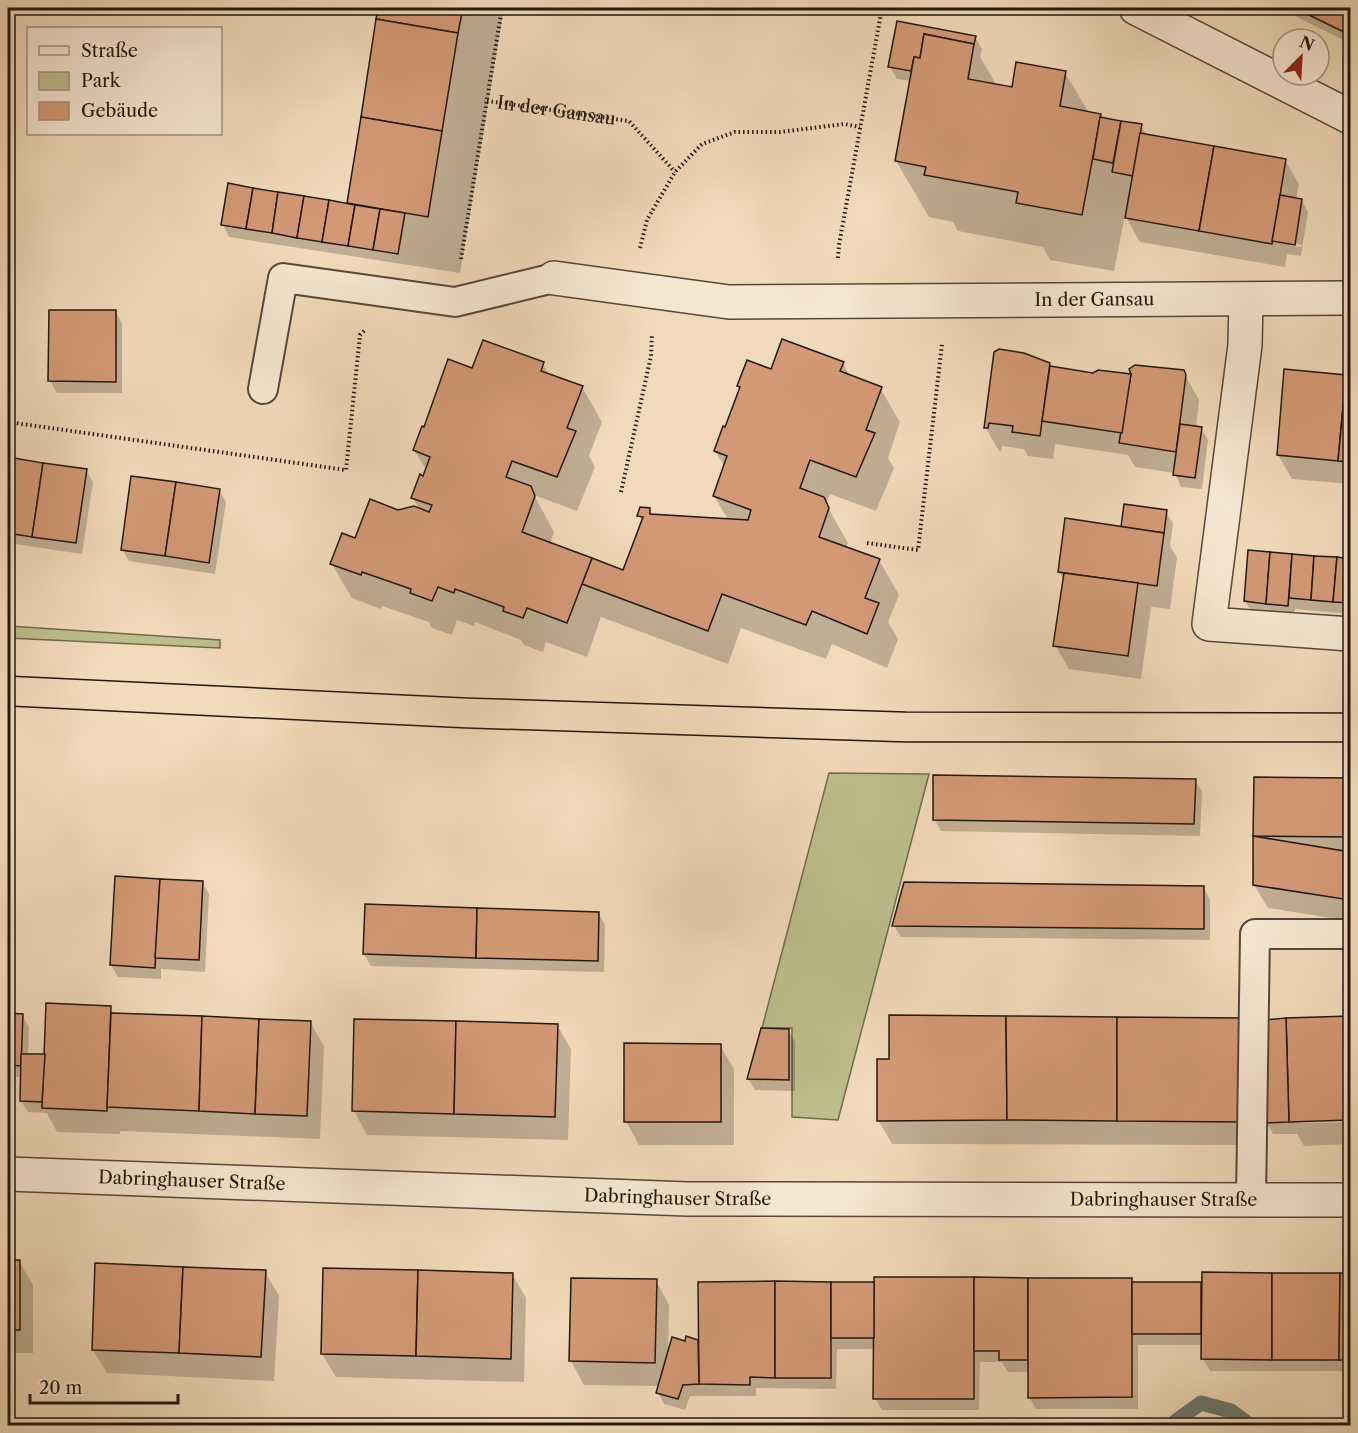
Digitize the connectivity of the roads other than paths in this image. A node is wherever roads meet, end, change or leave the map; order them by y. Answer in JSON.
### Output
{"nodes":[{"id":1,"x":1136,"y":8,"type":"edge"},
{"id":2,"x":1350,"y":117,"type":"edge"},
{"id":3,"x":554,"y":278,"type":"joint"},
{"id":4,"x":1350,"y":298,"type":"edge"},
{"id":5,"x":1246,"y":300,"type":"junction"},
{"id":6,"x":263,"y":389,"type":"dead end"},
{"id":7,"x":1350,"y":634,"type":"edge"},
{"id":8,"x":1350,"y":934,"type":"edge"},
{"id":9,"x":8,"y":1174,"type":"edge"},
{"id":10,"x":1251,"y":1200,"type":"junction"},
{"id":11,"x":1350,"y":1200,"type":"edge"}],
"edges":[{"from":1,"to":2,"type":"street"},
{"from":3,"to":5,"type":"street","name":"In der Gansau"},
{"from":3,"to":6,"type":"lane"},
{"from":4,"to":5,"type":"street","name":"In der Gansau"},
{"from":5,"to":7,"type":"street"},
{"from":8,"to":10,"type":"lane"},
{"from":9,"to":10,"type":"street","name":"Dabringhauser Straße"},
{"from":10,"to":11,"type":"street","name":"Dabringhauser Straße"}]}
